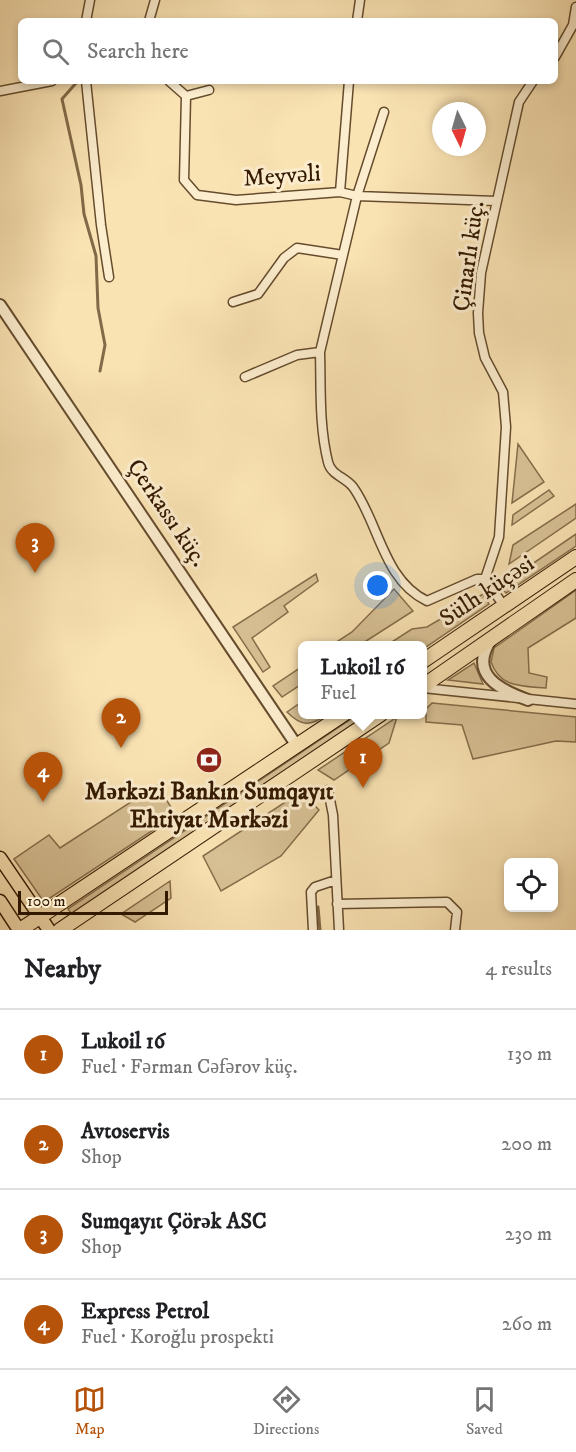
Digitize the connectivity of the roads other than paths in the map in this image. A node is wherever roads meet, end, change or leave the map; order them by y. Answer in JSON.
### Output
{"nodes":[{"id":1,"x":90,"y":0,"type":"edge"},
{"id":2,"x":155,"y":0,"type":"edge"},
{"id":3,"x":360,"y":0,"type":"edge"},
{"id":4,"x":576,"y":7,"type":"edge"},
{"id":5,"x":87,"y":18,"type":"edge"},
{"id":6,"x":150,"y":18,"type":"edge"},
{"id":7,"x":357,"y":18,"type":"edge"},
{"id":8,"x":558,"y":52,"type":"edge"},
{"id":9,"x":35,"y":84,"type":"edge"},
{"id":10,"x":86,"y":84,"type":"edge"},
{"id":11,"x":172,"y":84,"type":"edge"},
{"id":12,"x":349,"y":84,"type":"edge"},
{"id":13,"x":531,"y":84,"type":"edge"},
{"id":14,"x":0,"y":90,"type":"edge"},
{"id":15,"x":209,"y":90,"type":"dead end"},
{"id":16,"x":186,"y":96,"type":"junction"},
{"id":17,"x":384,"y":112,"type":"dead end"},
{"id":18,"x":340,"y":192,"type":"junction"},
{"id":19,"x":357,"y":196,"type":"junction"},
{"id":20,"x":496,"y":201,"type":"junction"},
{"id":21,"x":343,"y":255,"type":"junction"},
{"id":22,"x":109,"y":277,"type":"dead end"},
{"id":23,"x":233,"y":302,"type":"dead end"},
{"id":24,"x":0,"y":305,"type":"edge"},
{"id":25,"x":320,"y":351,"type":"junction"},
{"id":26,"x":245,"y":377,"type":"dead end"},
{"id":27,"x":576,"y":558,"type":"edge"},
{"id":28,"x":485,"y":579,"type":"junction"},
{"id":29,"x":576,"y":580,"type":"edge"},
{"id":30,"x":504,"y":606,"type":"junction"},
{"id":31,"x":494,"y":636,"type":"junction"},
{"id":32,"x":427,"y":658,"type":"edge"},
{"id":33,"x":427,"y":684,"type":"edge"},
{"id":34,"x":427,"y":687,"type":"edge"},
{"id":35,"x":528,"y":700,"type":"junction"},
{"id":36,"x":576,"y":704,"type":"edge"},
{"id":37,"x":337,"y":719,"type":"edge"},
{"id":38,"x":374,"y":719,"type":"edge"},
{"id":39,"x":297,"y":746,"type":"junction"},
{"id":40,"x":327,"y":790,"type":"dead end"},
{"id":41,"x":0,"y":858,"type":"edge"},
{"id":42,"x":336,"y":880,"type":"junction"},
{"id":43,"x":0,"y":901,"type":"edge"},
{"id":44,"x":338,"y":904,"type":"junction"},
{"id":45,"x":40,"y":916,"type":"junction"},
{"id":46,"x":19,"y":930,"type":"edge"},
{"id":47,"x":49,"y":930,"type":"edge"},
{"id":48,"x":60,"y":930,"type":"edge"},
{"id":49,"x":313,"y":930,"type":"edge"},
{"id":50,"x":339,"y":930,"type":"edge"},
{"id":51,"x":455,"y":930,"type":"edge"}],
"edges":[{"from":1,"to":5,"type":"street"},
{"from":2,"to":6,"type":"street"},
{"from":3,"to":7,"type":"street"},
{"from":4,"to":8,"type":"street"},
{"from":9,"to":14,"type":"street"},
{"from":10,"to":22,"type":"street"},
{"from":11,"to":16,"type":"street"},
{"from":12,"to":18,"type":"street"},
{"from":13,"to":20,"type":"street","name":"Çinarlı küç."},
{"from":15,"to":16,"type":"street"},
{"from":16,"to":18,"type":"street","name":"Meyvəli"},
{"from":17,"to":19,"type":"street"},
{"from":18,"to":19,"type":"street","name":"Meyvəli"},
{"from":19,"to":20,"type":"street","name":"Meyvəli"},
{"from":19,"to":21,"type":"street"},
{"from":20,"to":28,"type":"street","name":"Çinarlı küç."},
{"from":21,"to":23,"type":"street"},
{"from":21,"to":25,"type":"street"},
{"from":24,"to":39,"type":"street","name":"Çerkassı küç."},
{"from":25,"to":26,"type":"street"},
{"from":25,"to":28,"type":"street"},
{"from":27,"to":30,"type":"highway","name":"Sülh küçəsi"},
{"from":28,"to":30,"type":"street"},
{"from":29,"to":31,"type":"highway","name":"Sülh küçəsi"},
{"from":30,"to":32,"type":"highway","name":"Sülh küçəsi"},
{"from":31,"to":33,"type":"highway","name":"Sülh küçəsi"},
{"from":31,"to":35,"type":"street"},
{"from":34,"to":35,"type":"street"},
{"from":35,"to":36,"type":"street"},
{"from":37,"to":39,"type":"highway"},
{"from":38,"to":48,"type":"highway"},
{"from":39,"to":45,"type":"highway"},
{"from":40,"to":42,"type":"street"},
{"from":41,"to":45,"type":"main road"},
{"from":42,"to":44,"type":"street"},
{"from":42,"to":49,"type":"street"},
{"from":43,"to":46,"type":"main road"},
{"from":44,"to":50,"type":"street"},
{"from":44,"to":51,"type":"street"},
{"from":45,"to":46,"type":"highway"},
{"from":45,"to":47,"type":"main road"}]}
